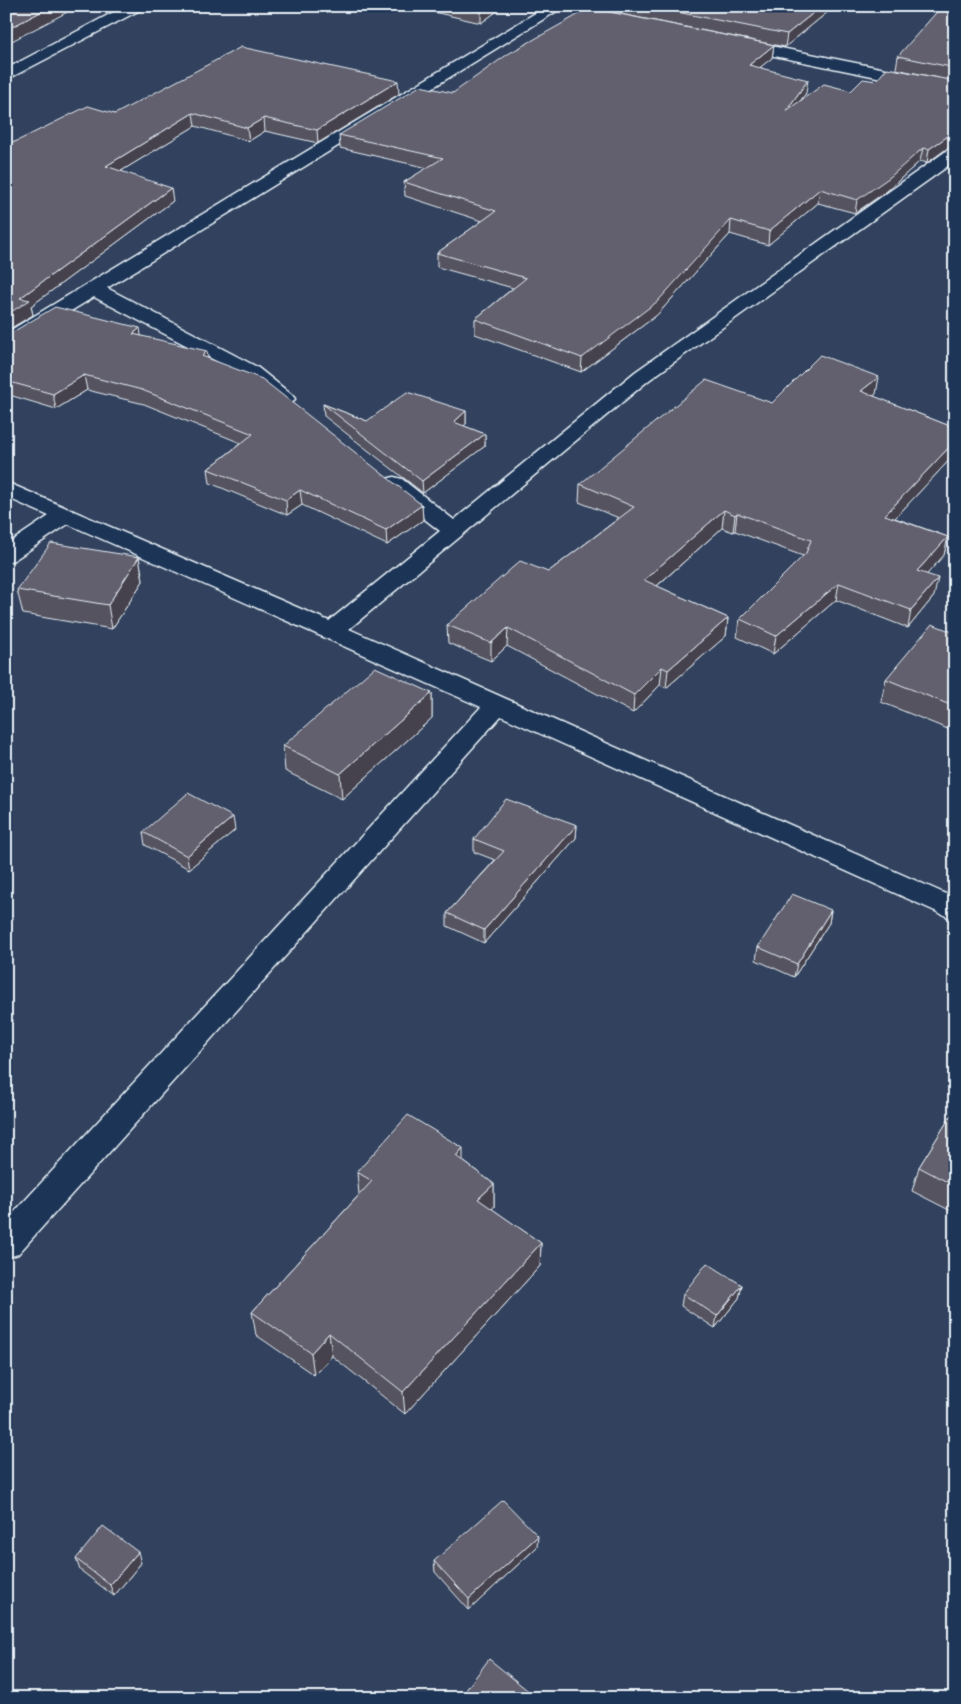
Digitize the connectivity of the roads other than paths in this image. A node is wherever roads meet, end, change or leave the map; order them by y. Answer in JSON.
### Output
{"nodes":[{"id":1,"x":138,"y":6,"type":"edge"},
{"id":2,"x":555,"y":7,"type":"edge"},
{"id":3,"x":575,"y":11,"type":"dead end"},
{"id":4,"x":723,"y":41,"type":"edge"},
{"id":5,"x":6,"y":75,"type":"edge"},
{"id":6,"x":955,"y":88,"type":"edge"},
{"id":7,"x":955,"y":153,"type":"edge"},
{"id":8,"x":94,"y":289,"type":"junction"},
{"id":9,"x":6,"y":342,"type":"edge"},
{"id":10,"x":297,"y":408,"type":"edge"},
{"id":11,"x":375,"y":470,"type":"edge"},
{"id":12,"x":6,"y":489,"type":"edge"},
{"id":13,"x":66,"y":515,"type":"junction"},
{"id":14,"x":454,"y":531,"type":"junction"},
{"id":15,"x":6,"y":555,"type":"edge"},
{"id":16,"x":332,"y":631,"type":"junction"},
{"id":17,"x":497,"y":705,"type":"junction"},
{"id":18,"x":955,"y":910,"type":"edge"},
{"id":19,"x":6,"y":1244,"type":"edge"}],
"edges":[{"from":1,"to":5,"type":"street"},
{"from":2,"to":3,"type":"street"},
{"from":2,"to":8,"type":"street"},
{"from":4,"to":6,"type":"street"},
{"from":7,"to":14,"type":"street"},
{"from":8,"to":9,"type":"street"},
{"from":8,"to":10,"type":"street"},
{"from":11,"to":14,"type":"street"},
{"from":12,"to":13,"type":"street"},
{"from":13,"to":15,"type":"street"},
{"from":13,"to":16,"type":"street"},
{"from":14,"to":16,"type":"street"},
{"from":16,"to":17,"type":"street"},
{"from":17,"to":18,"type":"street"},
{"from":17,"to":19,"type":"street"}]}
